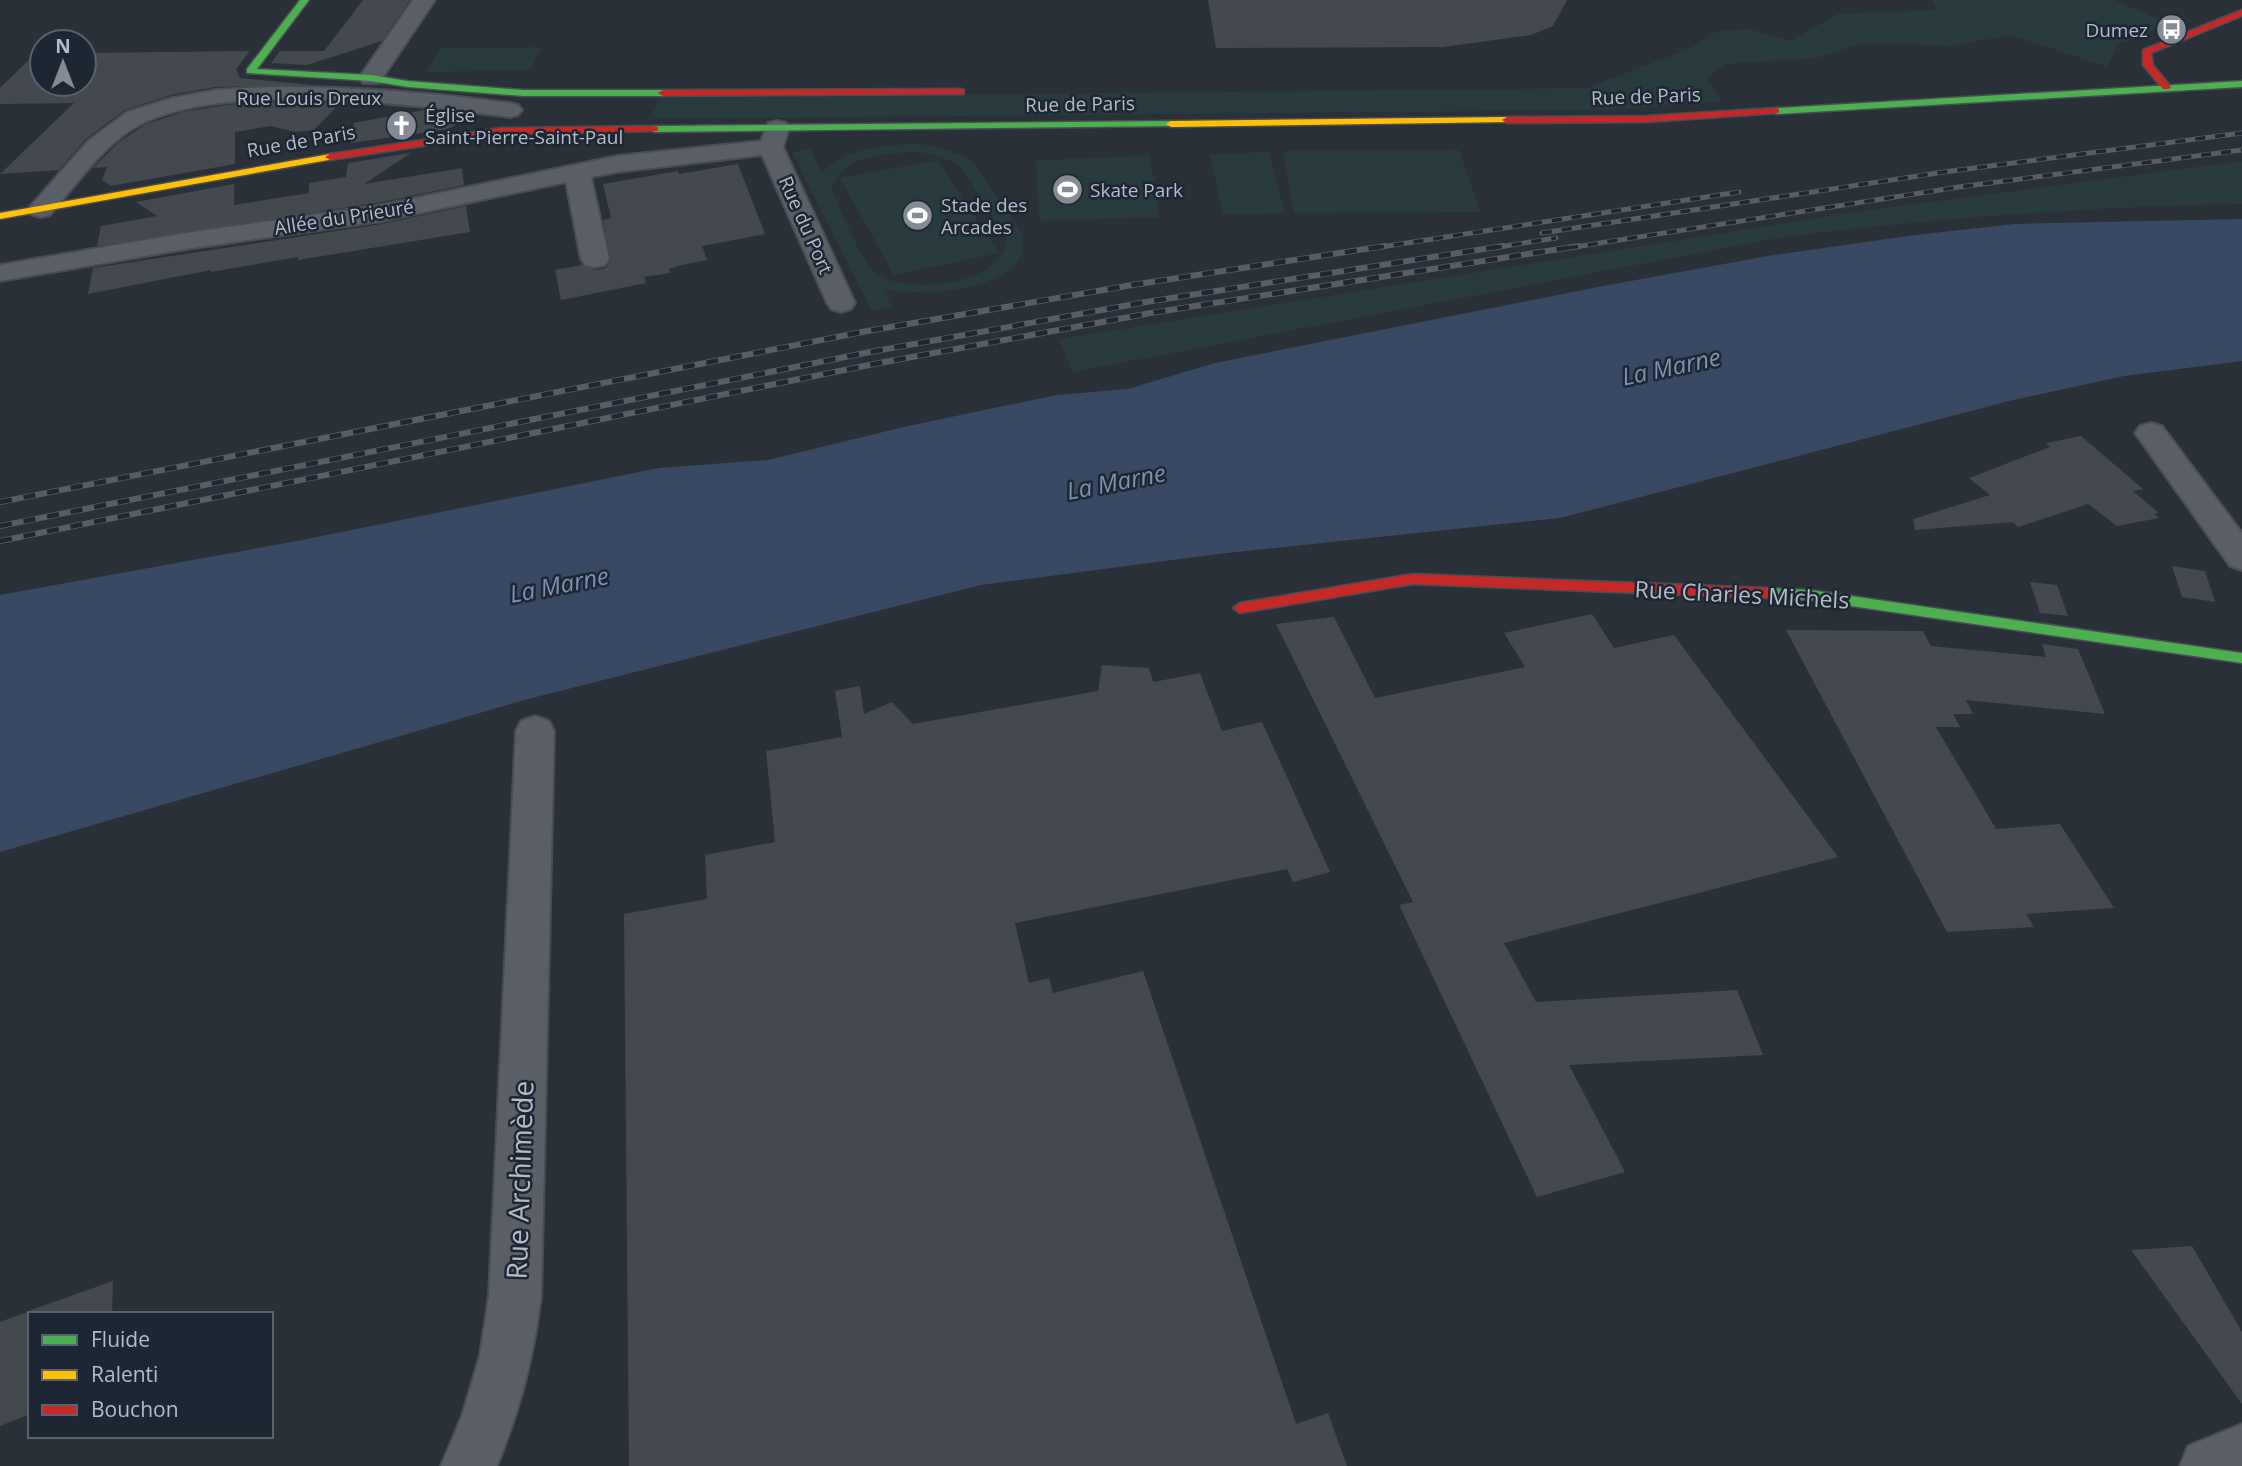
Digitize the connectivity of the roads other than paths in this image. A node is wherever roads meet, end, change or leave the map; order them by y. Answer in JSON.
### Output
{"nodes":[{"id":1,"x":305,"y":0,"type":"edge"},
{"id":2,"x":424,"y":0,"type":"edge"},
{"id":3,"x":2242,"y":13,"type":"edge"},
{"id":4,"x":371,"y":78,"type":"junction"},
{"id":5,"x":2242,"y":84,"type":"edge"},
{"id":6,"x":2166,"y":87,"type":"junction"},
{"id":7,"x":961,"y":92,"type":"dead end"},
{"id":8,"x":511,"y":111,"type":"junction"},
{"id":9,"x":697,"y":129,"type":"junction"},
{"id":10,"x":774,"y":138,"type":"junction"},
{"id":11,"x":687,"y":155,"type":"junction"},
{"id":12,"x":577,"y":172,"type":"junction"},
{"id":13,"x":41,"y":209,"type":"junction"},
{"id":14,"x":0,"y":216,"type":"edge"},
{"id":15,"x":595,"y":259,"type":"dead end"},
{"id":16,"x":0,"y":273,"type":"edge"},
{"id":17,"x":841,"y":303,"type":"dead end"},
{"id":18,"x":2151,"y":433,"type":"dead end"},
{"id":19,"x":2242,"y":558,"type":"edge"},
{"id":20,"x":1240,"y":608,"type":"dead end"},
{"id":21,"x":2242,"y":658,"type":"edge"},
{"id":22,"x":535,"y":731,"type":"dead end"},
{"id":23,"x":2242,"y":1452,"type":"edge"},
{"id":24,"x":470,"y":1466,"type":"edge"},
{"id":25,"x":2208,"y":1466,"type":"edge"}],
"edges":[{"from":1,"to":4,"type":"main road"},
{"from":2,"to":4,"type":"street"},
{"from":3,"to":6,"type":"main road"},
{"from":4,"to":8,"type":"main road"},
{"from":5,"to":6,"type":"main road","name":"Rue de Paris"},
{"from":6,"to":10,"type":"main road","name":"Rue de Paris"},
{"from":7,"to":8,"type":"main road"},
{"from":8,"to":9,"type":"main road","name":"Rue de Paris"},
{"from":8,"to":13,"type":"main road","name":"Rue de Paris"},
{"from":8,"to":13,"type":"street","name":"Rue Louis Dreux"},
{"from":9,"to":10,"type":"main road","name":"Rue de Paris"},
{"from":9,"to":11,"type":"street"},
{"from":10,"to":11,"type":"street","name":"Allée du Prieuré"},
{"from":10,"to":17,"type":"street","name":"Rue du Port"},
{"from":11,"to":12,"type":"street","name":"Allée du Prieuré"},
{"from":12,"to":15,"type":"street"},
{"from":12,"to":16,"type":"street","name":"Allée du Prieuré"},
{"from":13,"to":14,"type":"main road","name":"Rue de Paris"},
{"from":18,"to":19,"type":"street"},
{"from":20,"to":21,"type":"main road","name":"Rue Charles Michels"},
{"from":22,"to":24,"type":"street","name":"Rue Archimède"},
{"from":23,"to":25,"type":"street"}]}
